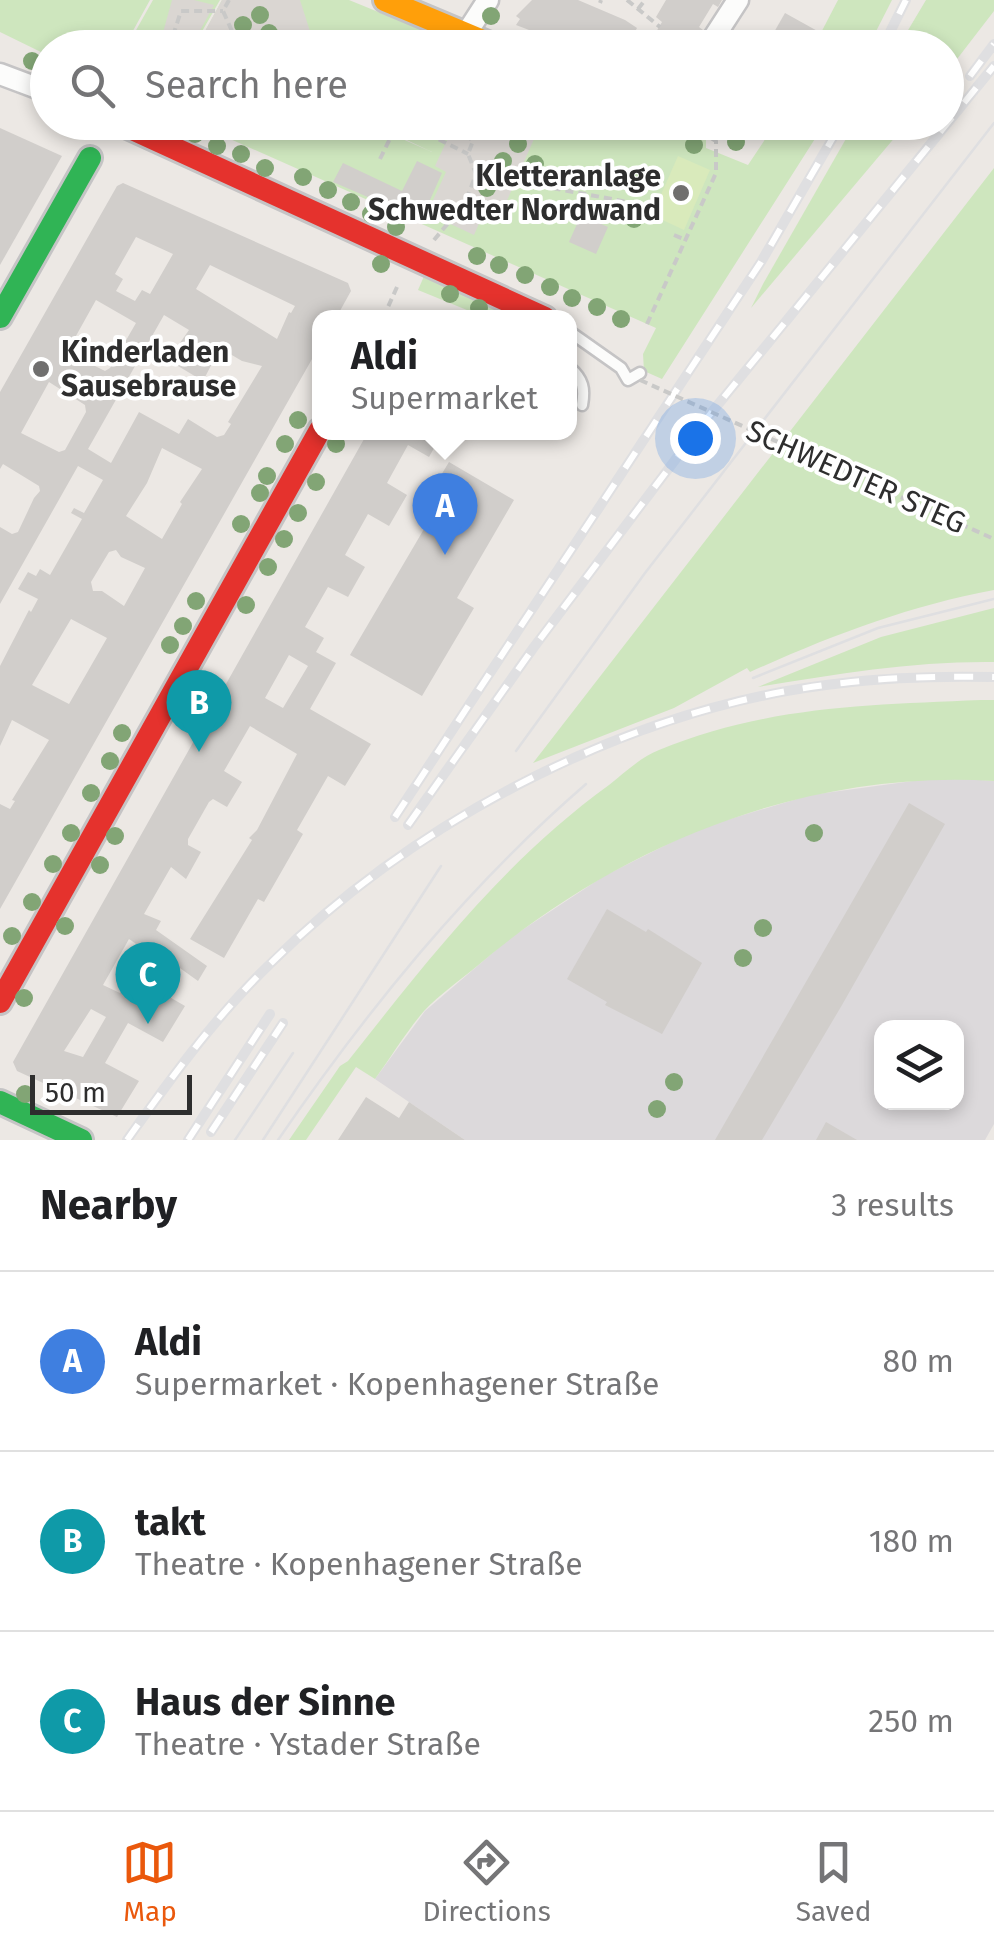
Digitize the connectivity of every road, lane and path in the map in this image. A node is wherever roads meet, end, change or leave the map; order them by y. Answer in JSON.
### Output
{"nodes":[{"id":1,"x":229,"y":0,"type":"edge"},
{"id":2,"x":385,"y":0,"type":"edge"},
{"id":3,"x":488,"y":0,"type":"edge"},
{"id":4,"x":627,"y":0,"type":"edge"},
{"id":5,"x":645,"y":0,"type":"edge"},
{"id":6,"x":738,"y":0,"type":"edge"},
{"id":7,"x":638,"y":9,"type":"junction"},
{"id":8,"x":220,"y":12,"type":"junction"},
{"id":9,"x":660,"y":27,"type":"dead end"},
{"id":10,"x":175,"y":30,"type":"edge"},
{"id":11,"x":230,"y":30,"type":"edge"},
{"id":12,"x":456,"y":30,"type":"edge"},
{"id":13,"x":469,"y":30,"type":"edge"},
{"id":14,"x":719,"y":30,"type":"edge"},
{"id":15,"x":0,"y":74,"type":"edge"},
{"id":16,"x":30,"y":85,"type":"edge"},
{"id":17,"x":156,"y":140,"type":"edge"},
{"id":18,"x":391,"y":140,"type":"edge"},
{"id":19,"x":439,"y":140,"type":"edge"},
{"id":20,"x":471,"y":140,"type":"edge"},
{"id":21,"x":714,"y":140,"type":"edge"},
{"id":22,"x":468,"y":154,"type":"junction"},
{"id":23,"x":90,"y":158,"type":"dead end"},
{"id":24,"x":380,"y":159,"type":"dead end"},
{"id":25,"x":476,"y":174,"type":"junction"},
{"id":26,"x":628,"y":202,"type":"dead end"},
{"id":27,"x":687,"y":222,"type":"dead end"},
{"id":28,"x":692,"y":227,"type":"junction"},
{"id":29,"x":674,"y":235,"type":"dead end"},
{"id":30,"x":686,"y":240,"type":"junction"},
{"id":31,"x":428,"y":248,"type":"dead end"},
{"id":32,"x":398,"y":287,"type":"dead end"},
{"id":33,"x":643,"y":303,"type":"dead end"},
{"id":34,"x":654,"y":308,"type":"junction"},
{"id":35,"x":387,"y":310,"type":"edge"},
{"id":36,"x":527,"y":310,"type":"edge"},
{"id":37,"x":0,"y":318,"type":"edge"},
{"id":38,"x":647,"y":324,"type":"dead end"},
{"id":39,"x":577,"y":337,"type":"edge"},
{"id":40,"x":577,"y":373,"type":"edge"},
{"id":41,"x":640,"y":380,"type":"joint"},
{"id":42,"x":582,"y":405,"type":"dead end"},
{"id":43,"x":314,"y":440,"type":"edge"},
{"id":44,"x":994,"y":539,"type":"edge"},
{"id":45,"x":0,"y":1002,"type":"edge"},
{"id":46,"x":0,"y":1102,"type":"edge"},
{"id":47,"x":81,"y":1140,"type":"edge"}],
"edges":[{"from":1,"to":8,"type":"path"},
{"from":2,"to":12,"type":"street"},
{"from":3,"to":13,"type":"street"},
{"from":4,"to":7,"type":"path"},
{"from":5,"to":7,"type":"path"},
{"from":6,"to":14,"type":"street"},
{"from":7,"to":9,"type":"path"},
{"from":8,"to":10,"type":"path"},
{"from":8,"to":11,"type":"path"},
{"from":15,"to":16,"type":"street"},
{"from":17,"to":36,"type":"street"},
{"from":18,"to":24,"type":"path"},
{"from":19,"to":22,"type":"path"},
{"from":20,"to":22,"type":"path"},
{"from":21,"to":28,"type":"path"},
{"from":22,"to":25,"type":"path"},
{"from":23,"to":37,"type":"street"},
{"from":25,"to":26,"type":"path"},
{"from":25,"to":31,"type":"path"},
{"from":27,"to":28,"type":"path"},
{"from":28,"to":30,"type":"path"},
{"from":29,"to":30,"type":"path"},
{"from":30,"to":34,"type":"path"},
{"from":32,"to":35,"type":"path"},
{"from":33,"to":34,"type":"path"},
{"from":34,"to":38,"type":"path"},
{"from":39,"to":41,"type":"lane"},
{"from":40,"to":42,"type":"lane"},
{"from":41,"to":44,"type":"path","name":"SCHWEDTER STEG","bridge":true},
{"from":43,"to":45,"type":"street"},
{"from":46,"to":47,"type":"street"}]}
